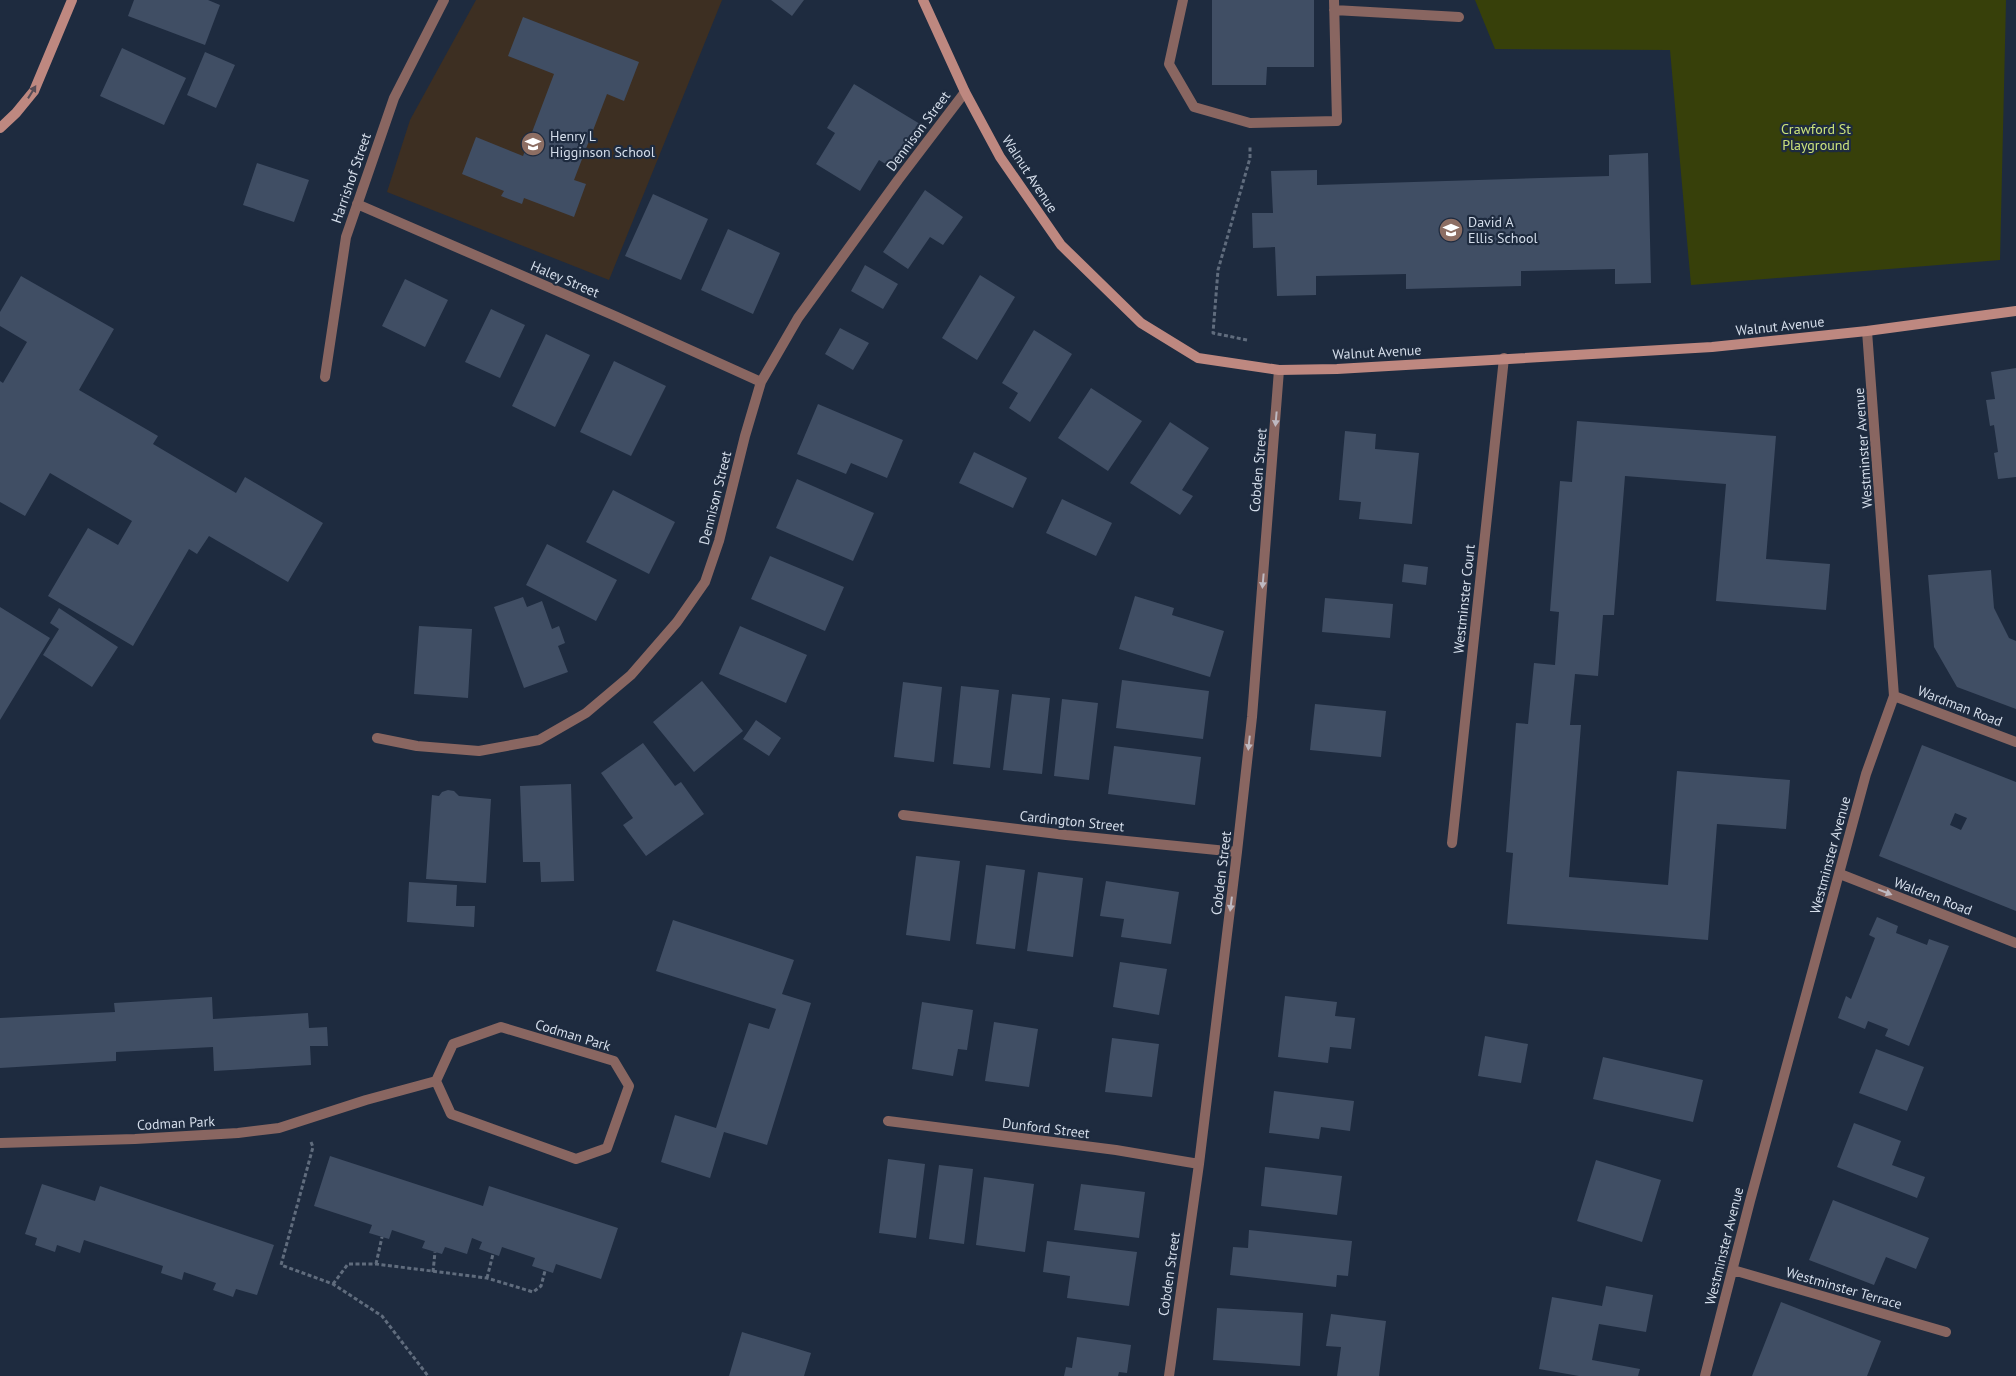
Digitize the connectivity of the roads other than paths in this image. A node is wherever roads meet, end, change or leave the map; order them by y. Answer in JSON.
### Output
{"nodes":[{"id":1,"x":72,"y":0,"type":"edge"},
{"id":2,"x":444,"y":0,"type":"edge"},
{"id":3,"x":923,"y":0,"type":"edge"},
{"id":4,"x":1184,"y":0,"type":"edge"},
{"id":5,"x":1334,"y":5,"type":"edge"},
{"id":6,"x":1458,"y":17,"type":"dead end"},
{"id":7,"x":965,"y":92,"type":"junction"},
{"id":8,"x":0,"y":128,"type":"edge"},
{"id":9,"x":357,"y":204,"type":"junction"},
{"id":10,"x":2016,"y":311,"type":"edge"},
{"id":11,"x":1867,"y":331,"type":"junction"},
{"id":12,"x":1504,"y":358,"type":"junction"},
{"id":13,"x":1279,"y":370,"type":"junction"},
{"id":14,"x":325,"y":377,"type":"dead end"},
{"id":15,"x":761,"y":382,"type":"junction"},
{"id":16,"x":1894,"y":696,"type":"junction"},
{"id":17,"x":377,"y":738,"type":"dead end"},
{"id":18,"x":2016,"y":742,"type":"edge"},
{"id":19,"x":903,"y":815,"type":"dead end"},
{"id":20,"x":1452,"y":843,"type":"dead end"},
{"id":21,"x":1238,"y":852,"type":"junction"},
{"id":22,"x":1840,"y":874,"type":"junction"},
{"id":23,"x":2016,"y":943,"type":"edge"},
{"id":24,"x":436,"y":1081,"type":"junction"},
{"id":25,"x":888,"y":1122,"type":"dead end"},
{"id":26,"x":0,"y":1143,"type":"edge"},
{"id":27,"x":1199,"y":1164,"type":"junction"},
{"id":28,"x":1733,"y":1270,"type":"junction"},
{"id":29,"x":1946,"y":1332,"type":"dead end"},
{"id":30,"x":1169,"y":1376,"type":"edge"},
{"id":31,"x":1705,"y":1376,"type":"edge"}],
"edges":[{"from":8,"to":1,"type":"street","one_way":true},
{"from":2,"to":9,"type":"street","name":"Harrishof Street"},
{"from":3,"to":7,"type":"street","name":"Walnut Avenue"},
{"from":4,"to":5,"type":"street"},
{"from":5,"to":6,"type":"street"},
{"from":7,"to":13,"type":"street","name":"Walnut Avenue"},
{"from":7,"to":15,"type":"street","name":"Dennison Street"},
{"from":9,"to":14,"type":"street","name":"Harrishof Street"},
{"from":9,"to":15,"type":"street","name":"Haley Street"},
{"from":10,"to":11,"type":"street","name":"Walnut Avenue"},
{"from":11,"to":12,"type":"street","name":"Walnut Avenue"},
{"from":11,"to":16,"type":"street","name":"Westminster Avenue"},
{"from":12,"to":13,"type":"street","name":"Walnut Avenue"},
{"from":12,"to":20,"type":"street","name":"Westminster Court"},
{"from":13,"to":21,"type":"street","name":"Cobden Street","one_way":true},
{"from":15,"to":17,"type":"street","name":"Dennison Street"},
{"from":16,"to":18,"type":"street","name":"Wardman Road"},
{"from":16,"to":22,"type":"street","name":"Westminster Avenue"},
{"from":19,"to":21,"type":"street","name":"Cardington Street"},
{"from":21,"to":27,"type":"street","name":"Cobden Street","one_way":true},
{"from":22,"to":23,"type":"street","name":"Waldren Road","one_way":true},
{"from":22,"to":28,"type":"street","name":"Westminster Avenue"},
{"from":24,"to":24,"type":"street","name":"Codman Park"},
{"from":24,"to":26,"type":"street","name":"Codman Park"},
{"from":25,"to":27,"type":"street","name":"Dunford Street"},
{"from":27,"to":30,"type":"street","name":"Cobden Street"},
{"from":28,"to":29,"type":"street","name":"Westminster Terrace"},
{"from":28,"to":31,"type":"street","name":"Westminster Avenue"}]}
